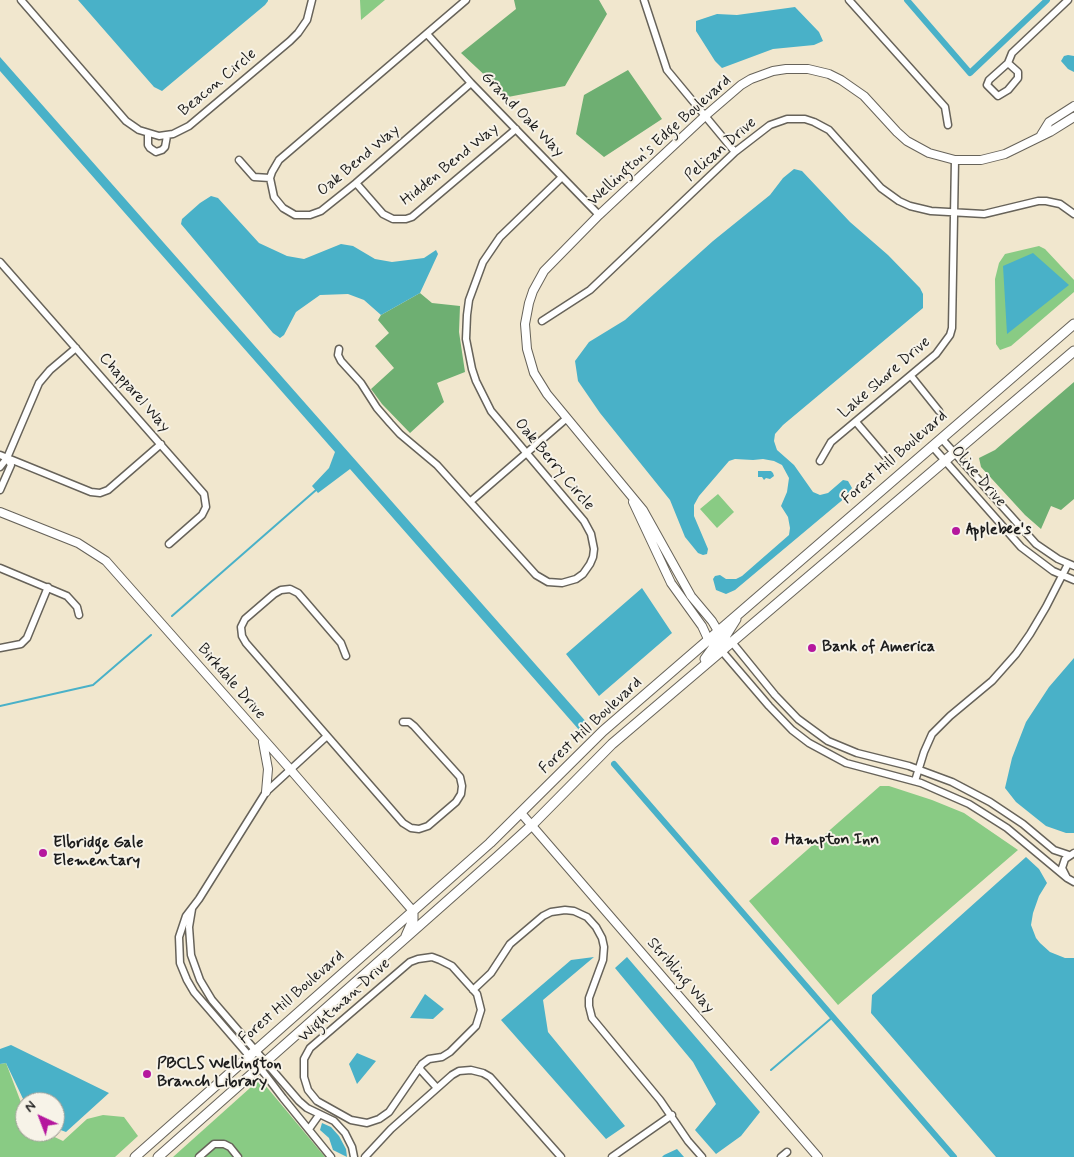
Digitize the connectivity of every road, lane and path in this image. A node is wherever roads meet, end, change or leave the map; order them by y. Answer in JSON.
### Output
{"nodes":[{"id":1,"x":21,"y":0,"type":"edge"},
{"id":2,"x":312,"y":0,"type":"edge"},
{"id":3,"x":466,"y":0,"type":"edge"},
{"id":4,"x":644,"y":0,"type":"edge"},
{"id":5,"x":849,"y":0,"type":"edge"},
{"id":6,"x":1068,"y":0,"type":"edge"},
{"id":7,"x":427,"y":34,"type":"junction"},
{"id":8,"x":1008,"y":63,"type":"junction"},
{"id":9,"x":471,"y":83,"type":"junction"},
{"id":10,"x":1074,"y":106,"type":"edge"},
{"id":11,"x":705,"y":116,"type":"junction"},
{"id":12,"x":1074,"y":117,"type":"edge"},
{"id":13,"x":948,"y":125,"type":"dead end"},
{"id":14,"x":516,"y":129,"type":"junction"},
{"id":15,"x":148,"y":134,"type":"junction"},
{"id":16,"x":1041,"y":135,"type":"junction"},
{"id":17,"x":167,"y":136,"type":"junction"},
{"id":18,"x":735,"y":152,"type":"junction"},
{"id":19,"x":239,"y":160,"type":"dead end"},
{"id":20,"x":955,"y":160,"type":"junction"},
{"id":21,"x":562,"y":176,"type":"junction"},
{"id":22,"x":270,"y":178,"type":"junction"},
{"id":23,"x":356,"y":183,"type":"junction"},
{"id":24,"x":954,"y":212,"type":"junction"},
{"id":25,"x":1074,"y":214,"type":"edge"},
{"id":26,"x":599,"y":215,"type":"junction"},
{"id":27,"x":0,"y":262,"type":"edge"},
{"id":28,"x":542,"y":321,"type":"dead end"},
{"id":29,"x":1074,"y":324,"type":"edge"},
{"id":30,"x":76,"y":348,"type":"junction"},
{"id":31,"x":338,"y":349,"type":"dead end"},
{"id":32,"x":1074,"y":351,"type":"edge"},
{"id":33,"x":911,"y":376,"type":"junction"},
{"id":34,"x":939,"y":412,"type":"dead end"},
{"id":35,"x":567,"y":418,"type":"junction"},
{"id":36,"x":856,"y":422,"type":"junction"},
{"id":37,"x":941,"y":438,"type":"junction"},
{"id":38,"x":161,"y":444,"type":"junction"},
{"id":39,"x":932,"y":446,"type":"junction"},
{"id":40,"x":527,"y":453,"type":"junction"},
{"id":41,"x":953,"y":453,"type":"junction"},
{"id":42,"x":0,"y":455,"type":"edge"},
{"id":43,"x":885,"y":456,"type":"dead end"},
{"id":44,"x":7,"y":458,"type":"junction"},
{"id":45,"x":820,"y":460,"type":"dead end"},
{"id":46,"x":945,"y":460,"type":"junction"},
{"id":47,"x":0,"y":467,"type":"edge"},
{"id":48,"x":0,"y":490,"type":"edge"},
{"id":49,"x":630,"y":496,"type":"junction"},
{"id":50,"x":471,"y":501,"type":"junction"},
{"id":51,"x":0,"y":512,"type":"edge"},
{"id":52,"x":169,"y":544,"type":"dead end"},
{"id":53,"x":1071,"y":565,"type":"edge"},
{"id":54,"x":0,"y":568,"type":"edge"},
{"id":55,"x":1062,"y":575,"type":"junction"},
{"id":56,"x":1074,"y":580,"type":"edge"},
{"id":57,"x":48,"y":588,"type":"junction"},
{"id":58,"x":740,"y":612,"type":"junction"},
{"id":59,"x":78,"y":616,"type":"dead end"},
{"id":60,"x":718,"y":631,"type":"junction"},
{"id":61,"x":708,"y":640,"type":"junction"},
{"id":62,"x":731,"y":641,"type":"junction"},
{"id":63,"x":0,"y":648,"type":"edge"},
{"id":64,"x":721,"y":650,"type":"junction"},
{"id":65,"x":346,"y":656,"type":"dead end"},
{"id":66,"x":694,"y":673,"type":"junction"},
{"id":67,"x":403,"y":722,"type":"dead end"},
{"id":68,"x":327,"y":736,"type":"junction"},
{"id":69,"x":261,"y":738,"type":"junction"},
{"id":70,"x":863,"y":755,"type":"junction"},
{"id":71,"x":860,"y":766,"type":"junction"},
{"id":72,"x":290,"y":769,"type":"junction"},
{"id":73,"x":918,"y":769,"type":"junction"},
{"id":74,"x":915,"y":782,"type":"junction"},
{"id":75,"x":266,"y":792,"type":"junction"},
{"id":76,"x":521,"y":813,"type":"junction"},
{"id":77,"x":532,"y":825,"type":"junction"},
{"id":78,"x":1071,"y":854,"type":"edge"},
{"id":79,"x":1067,"y":878,"type":"junction"},
{"id":80,"x":1074,"y":882,"type":"edge"},
{"id":81,"x":192,"y":908,"type":"junction"},
{"id":82,"x":412,"y":911,"type":"junction"},
{"id":83,"x":405,"y":939,"type":"junction"},
{"id":84,"x":473,"y":990,"type":"junction"},
{"id":85,"x":257,"y":1059,"type":"junction"},
{"id":86,"x":419,"y":1068,"type":"junction"},
{"id":87,"x":437,"y":1088,"type":"junction"},
{"id":88,"x":307,"y":1108,"type":"junction"},
{"id":89,"x":319,"y":1114,"type":"junction"},
{"id":90,"x":672,"y":1115,"type":"junction"},
{"id":91,"x":298,"y":1118,"type":"junction"},
{"id":92,"x":309,"y":1128,"type":"junction"},
{"id":93,"x":787,"y":1152,"type":"dead end"},
{"id":94,"x":135,"y":1157,"type":"edge"},
{"id":95,"x":158,"y":1157,"type":"edge"},
{"id":96,"x":199,"y":1157,"type":"edge"},
{"id":97,"x":238,"y":1157,"type":"edge"},
{"id":98,"x":331,"y":1157,"type":"edge"},
{"id":99,"x":354,"y":1157,"type":"edge"},
{"id":100,"x":365,"y":1157,"type":"edge"},
{"id":101,"x":561,"y":1157,"type":"edge"},
{"id":102,"x":612,"y":1157,"type":"edge"},
{"id":103,"x":702,"y":1157,"type":"edge"},
{"id":104,"x":781,"y":1157,"type":"edge"},
{"id":105,"x":818,"y":1157,"type":"edge"}],
"edges":[{"from":1,"to":15,"type":"street"},
{"from":2,"to":17,"type":"street","name":"Beacon Circle"},
{"from":3,"to":7,"type":"street"},
{"from":4,"to":11,"type":"street"},
{"from":5,"to":13,"type":"street"},
{"from":6,"to":8,"type":"street"},
{"from":7,"to":9,"type":"street","name":"Grand Oak Way"},
{"from":7,"to":22,"type":"street"},
{"from":8,"to":8,"type":"street"},
{"from":9,"to":14,"type":"street","name":"Grand Oak Way"},
{"from":9,"to":23,"type":"street","name":"Oak Bend Way"},
{"from":10,"to":16,"type":"street","name":"Wellington's Edge Boulevard"},
{"from":11,"to":18,"type":"street"},
{"from":11,"to":20,"type":"street","name":"Wellington's Edge Boulevard"},
{"from":11,"to":26,"type":"street","name":"Wellington's Edge Boulevard"},
{"from":12,"to":16,"type":"street","name":"Wellington's Edge Boulevard"},
{"from":14,"to":21,"type":"street","name":"Grand Oak Way"},
{"from":14,"to":23,"type":"street","name":"Hidden Bend Way"},
{"from":15,"to":17,"type":"street"},
{"from":15,"to":17,"type":"street"},
{"from":16,"to":20,"type":"street","name":"Wellington's Edge Boulevard"},
{"from":18,"to":24,"type":"street","name":"Pelican Drive"},
{"from":18,"to":28,"type":"street","name":"Pelican Drive"},
{"from":19,"to":22,"type":"street"},
{"from":20,"to":24,"type":"street","name":"Lake Shore Drive"},
{"from":21,"to":26,"type":"street","name":"Grand Oak Way"},
{"from":21,"to":40,"type":"street","name":"Oak Berry Circle"},
{"from":22,"to":23,"type":"street","name":"Oak Bend Way"},
{"from":24,"to":25,"type":"street","name":"Pelican Drive"},
{"from":24,"to":33,"type":"street","name":"Lake Shore Drive"},
{"from":26,"to":35,"type":"street","name":"Wellington's Edge Boulevard"},
{"from":27,"to":30,"type":"street","name":"Chapparel Way"},
{"from":29,"to":37,"type":"main road","name":"Forest Hill Boulevard"},
{"from":30,"to":38,"type":"street","name":"Chapparel Way"},
{"from":30,"to":44,"type":"street"},
{"from":31,"to":50,"type":"street","name":"Oak Berry Circle"},
{"from":32,"to":41,"type":"main road","name":"Forest Hill Boulevard"},
{"from":33,"to":34,"type":"street"},
{"from":33,"to":36,"type":"street","name":"Lake Shore Drive"},
{"from":35,"to":40,"type":"street"},
{"from":35,"to":49,"type":"street","name":"Wellington's Edge Boulevard"},
{"from":36,"to":43,"type":"street"},
{"from":36,"to":45,"type":"street","name":"Lake Shore Drive"},
{"from":37,"to":39,"type":"main road","name":"Forest Hill Boulevard"},
{"from":37,"to":41,"type":"street","name":"Olive Drive"},
{"from":38,"to":44,"type":"street"},
{"from":38,"to":52,"type":"street","name":"Chapparel Way"},
{"from":39,"to":46,"type":"street","name":"Olive Drive"},
{"from":39,"to":58,"type":"main road","name":"Forest Hill Boulevard"},
{"from":40,"to":50,"type":"street"},
{"from":40,"to":50,"type":"street","name":"Oak Berry Circle"},
{"from":41,"to":46,"type":"main road","name":"Forest Hill Boulevard"},
{"from":41,"to":53,"type":"street","name":"Olive Drive"},
{"from":42,"to":44,"type":"street"},
{"from":44,"to":47,"type":"street"},
{"from":44,"to":48,"type":"street"},
{"from":46,"to":55,"type":"street","name":"Olive Drive"},
{"from":46,"to":62,"type":"main road","name":"Forest Hill Boulevard"},
{"from":49,"to":60,"type":"street","name":"Wellington's Edge Boulevard"},
{"from":49,"to":61,"type":"street","name":"Wellington's Edge Boulevard"},
{"from":51,"to":69,"type":"street","name":"Birkdale Drive"},
{"from":53,"to":55,"type":"street"},
{"from":54,"to":57,"type":"street"},
{"from":55,"to":56,"type":"street","name":"Olive Drive"},
{"from":55,"to":73,"type":"street"},
{"from":57,"to":59,"type":"street"},
{"from":57,"to":63,"type":"street"},
{"from":58,"to":60,"type":"main road","name":"Forest Hill Boulevard"},
{"from":58,"to":64,"type":"main road"},
{"from":60,"to":61,"type":"main road","name":"Forest Hill Boulevard"},
{"from":60,"to":66,"type":"main road"},
{"from":61,"to":76,"type":"main road","name":"Forest Hill Boulevard"},
{"from":62,"to":64,"type":"main road","name":"Forest Hill Boulevard"},
{"from":62,"to":70,"type":"street"},
{"from":64,"to":66,"type":"main road","name":"Forest Hill Boulevard"},
{"from":64,"to":71,"type":"street"},
{"from":65,"to":68,"type":"street"},
{"from":66,"to":77,"type":"main road","name":"Forest Hill Boulevard"},
{"from":67,"to":68,"type":"street"},
{"from":68,"to":72,"type":"street"},
{"from":69,"to":72,"type":"street","name":"Birkdale Drive"},
{"from":69,"to":75,"type":"street"},
{"from":70,"to":71,"type":"street"},
{"from":70,"to":73,"type":"street"},
{"from":71,"to":74,"type":"street"},
{"from":72,"to":75,"type":"street"},
{"from":72,"to":82,"type":"street","name":"Birkdale Drive"},
{"from":73,"to":74,"type":"street"},
{"from":73,"to":78,"type":"street"},
{"from":74,"to":79,"type":"street"},
{"from":75,"to":81,"type":"street"},
{"from":76,"to":77,"type":"street","name":"Stribling Way"},
{"from":76,"to":82,"type":"main road","name":"Forest Hill Boulevard"},
{"from":77,"to":83,"type":"main road","name":"Forest Hill Boulevard"},
{"from":77,"to":105,"type":"street","name":"Stribling Way"},
{"from":78,"to":79,"type":"street"},
{"from":79,"to":80,"type":"street"},
{"from":81,"to":85,"type":"street"},
{"from":81,"to":85,"type":"street"},
{"from":82,"to":83,"type":"main road"},
{"from":82,"to":85,"type":"main road","name":"Forest Hill Boulevard"},
{"from":83,"to":85,"type":"main road","name":"Forest Hill Boulevard"},
{"from":84,"to":86,"type":"street","name":"Wightman Drive"},
{"from":84,"to":86,"type":"street","name":"Wightman Drive"},
{"from":84,"to":90,"type":"street"},
{"from":85,"to":88,"type":"street"},
{"from":85,"to":91,"type":"street"},
{"from":85,"to":94,"type":"main road","name":"Forest Hill Boulevard"},
{"from":85,"to":95,"type":"main road","name":"Forest Hill Boulevard"},
{"from":86,"to":87,"type":"street"},
{"from":87,"to":100,"type":"street"},
{"from":87,"to":101,"type":"street"},
{"from":88,"to":89,"type":"street"},
{"from":88,"to":91,"type":"street"},
{"from":89,"to":92,"type":"street"},
{"from":89,"to":99,"type":"street"},
{"from":90,"to":102,"type":"street"},
{"from":90,"to":103,"type":"street"},
{"from":91,"to":92,"type":"street"},
{"from":92,"to":98,"type":"street"},
{"from":93,"to":104,"type":"street"},
{"from":96,"to":97,"type":"street"}]}
